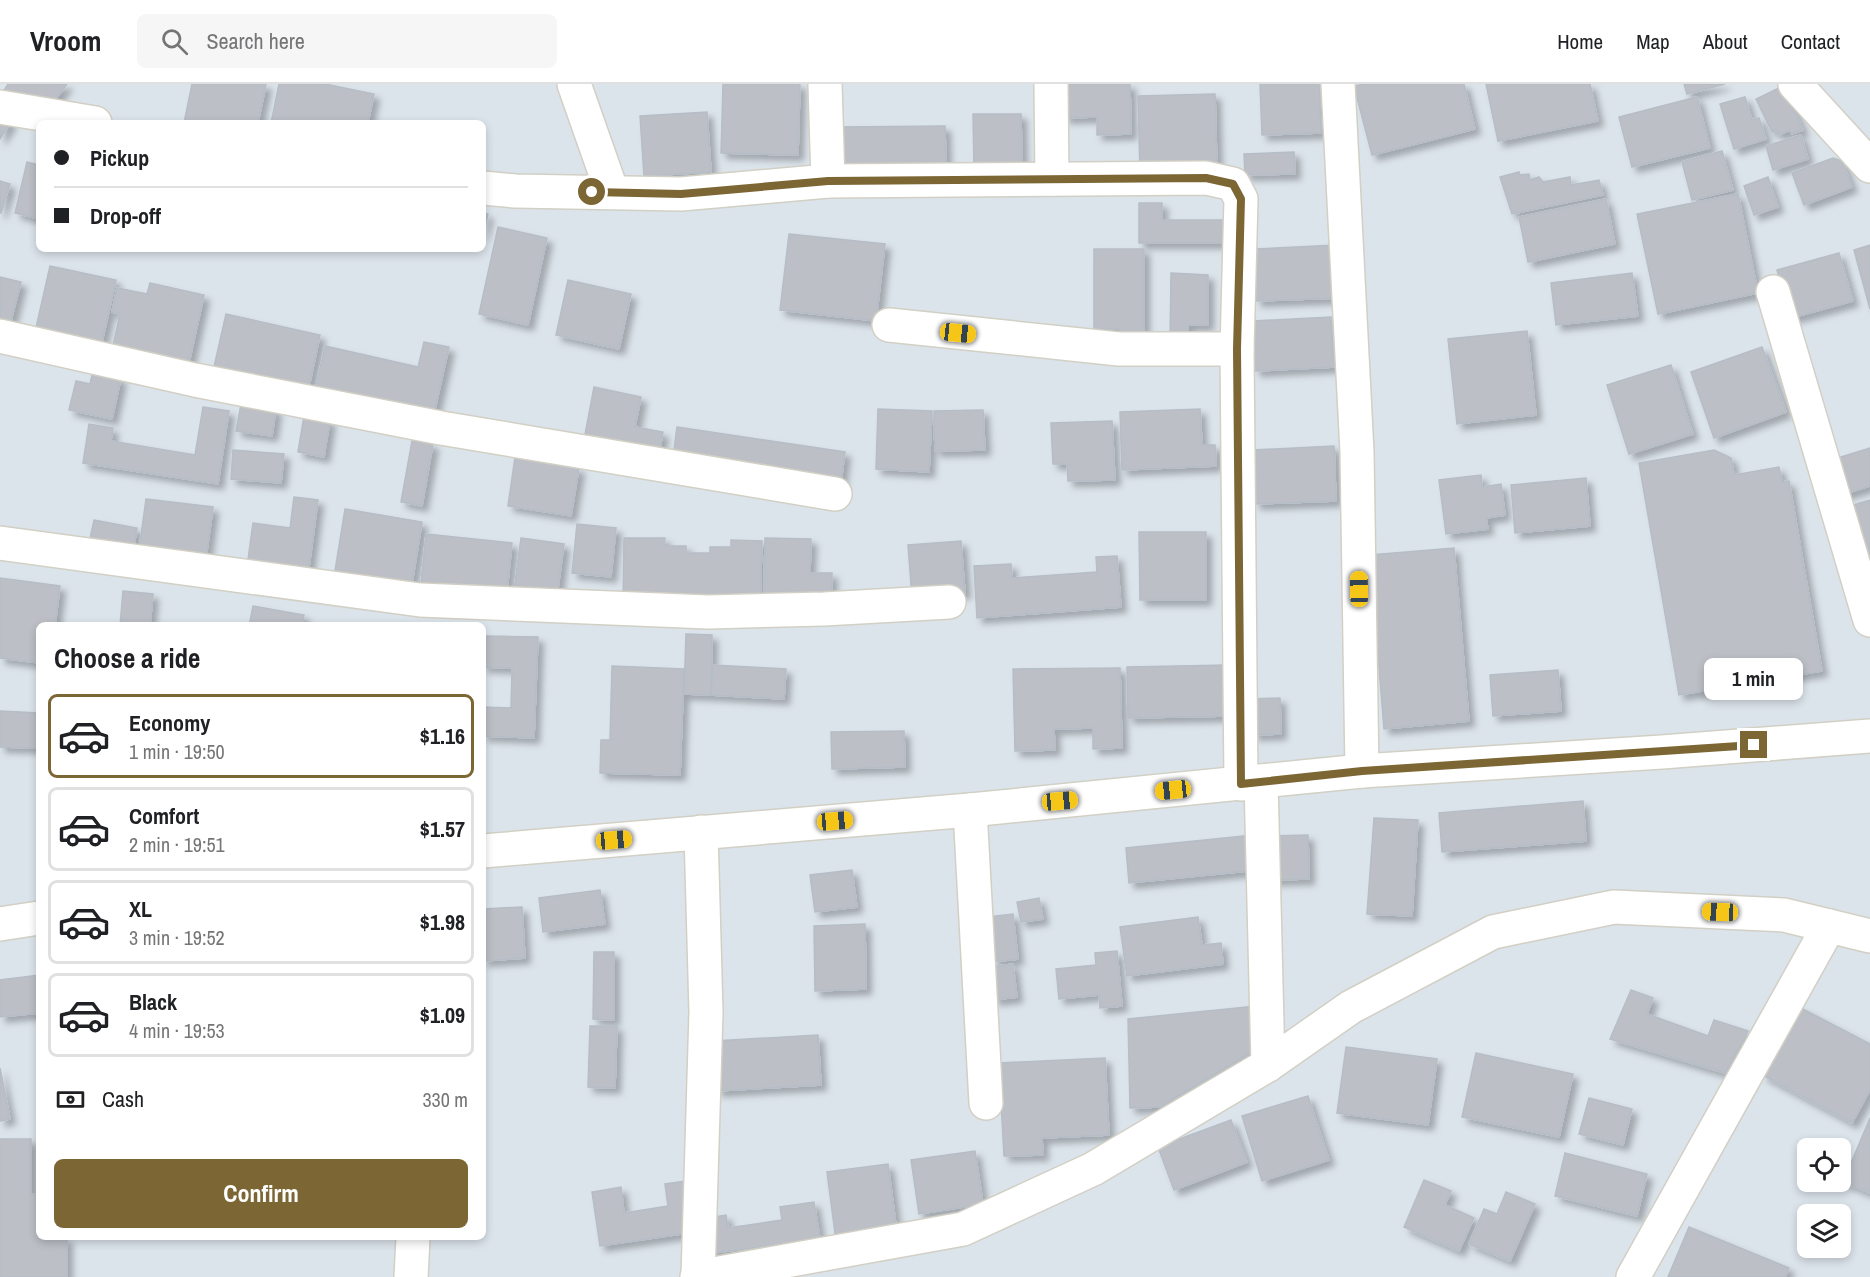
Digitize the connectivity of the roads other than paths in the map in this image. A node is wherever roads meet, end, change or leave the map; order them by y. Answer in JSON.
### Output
{"nodes":[{"id":1,"x":574,"y":84,"type":"edge"},
{"id":2,"x":825,"y":84,"type":"edge"},
{"id":3,"x":1051,"y":84,"type":"edge"},
{"id":4,"x":1338,"y":84,"type":"edge"},
{"id":5,"x":1795,"y":84,"type":"edge"},
{"id":6,"x":0,"y":107,"type":"edge"},
{"id":7,"x":77,"y":120,"type":"edge"},
{"id":8,"x":1870,"y":166,"type":"edge"},
{"id":9,"x":1052,"y":179,"type":"junction"},
{"id":10,"x":828,"y":181,"type":"junction"},
{"id":11,"x":486,"y":188,"type":"edge"},
{"id":12,"x":612,"y":192,"type":"junction"},
{"id":13,"x":1773,"y":292,"type":"dead end"},
{"id":14,"x":889,"y":325,"type":"dead end"},
{"id":15,"x":0,"y":336,"type":"edge"},
{"id":16,"x":1237,"y":349,"type":"junction"},
{"id":17,"x":835,"y":495,"type":"dead end"},
{"id":18,"x":0,"y":543,"type":"edge"},
{"id":19,"x":949,"y":602,"type":"dead end"},
{"id":20,"x":1870,"y":620,"type":"edge"},
{"id":21,"x":1870,"y":736,"type":"edge"},
{"id":22,"x":1362,"y":771,"type":"junction"},
{"id":23,"x":1251,"y":783,"type":"junction"},
{"id":24,"x":970,"y":810,"type":"junction"},
{"id":25,"x":701,"y":832,"type":"junction"},
{"id":26,"x":486,"y":851,"type":"edge"},
{"id":27,"x":36,"y":918,"type":"edge"},
{"id":28,"x":0,"y":924,"type":"edge"},
{"id":29,"x":1829,"y":926,"type":"junction"},
{"id":30,"x":1870,"y":936,"type":"edge"},
{"id":31,"x":1268,"y":1065,"type":"junction"},
{"id":32,"x":986,"y":1104,"type":"dead end"},
{"id":33,"x":412,"y":1240,"type":"edge"},
{"id":34,"x":411,"y":1277,"type":"edge"},
{"id":35,"x":698,"y":1277,"type":"edge"},
{"id":36,"x":1633,"y":1277,"type":"edge"}],
"edges":[{"from":1,"to":12,"type":"street"},
{"from":2,"to":10,"type":"street"},
{"from":3,"to":9,"type":"street"},
{"from":4,"to":22,"type":"street"},
{"from":5,"to":8,"type":"street"},
{"from":6,"to":7,"type":"street"},
{"from":9,"to":10,"type":"street"},
{"from":9,"to":16,"type":"street"},
{"from":10,"to":12,"type":"street"},
{"from":11,"to":12,"type":"street"},
{"from":13,"to":20,"type":"street"},
{"from":14,"to":16,"type":"street"},
{"from":15,"to":17,"type":"street"},
{"from":16,"to":23,"type":"street"},
{"from":18,"to":19,"type":"street"},
{"from":21,"to":22,"type":"street"},
{"from":22,"to":23,"type":"street"},
{"from":23,"to":24,"type":"street"},
{"from":23,"to":31,"type":"street"},
{"from":24,"to":25,"type":"street"},
{"from":24,"to":32,"type":"street"},
{"from":25,"to":26,"type":"street"},
{"from":25,"to":35,"type":"street"},
{"from":27,"to":28,"type":"street"},
{"from":29,"to":30,"type":"street"},
{"from":29,"to":31,"type":"street"},
{"from":29,"to":36,"type":"street"},
{"from":31,"to":35,"type":"street"},
{"from":33,"to":34,"type":"street"}]}
